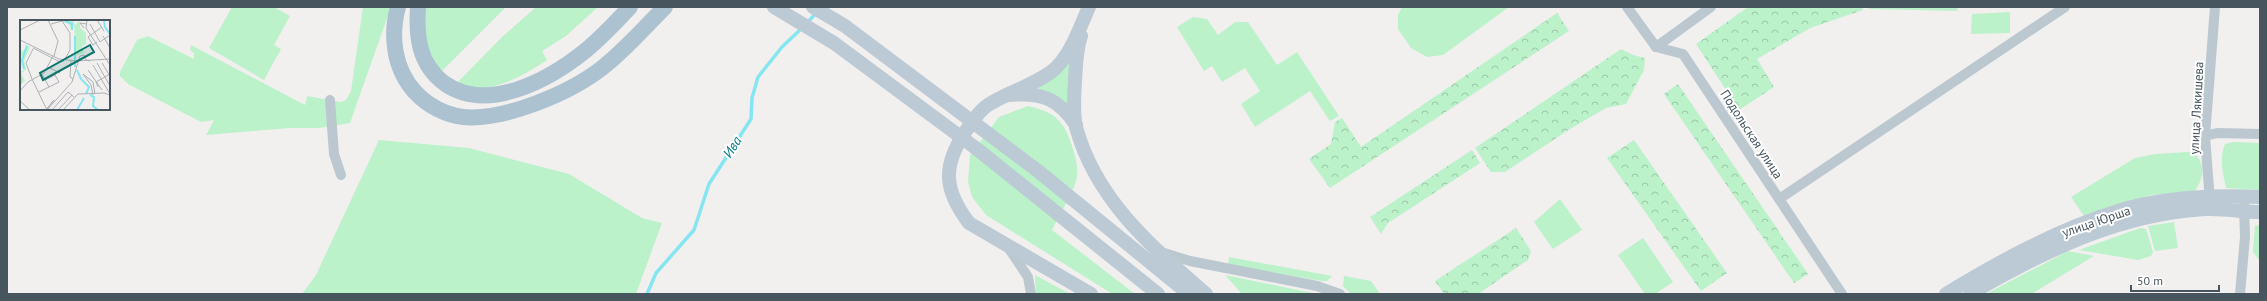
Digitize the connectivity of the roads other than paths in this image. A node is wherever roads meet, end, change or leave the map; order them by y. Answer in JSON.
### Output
{"nodes":[{"id":1,"x":398,"y":7,"type":"edge"},
{"id":2,"x":418,"y":7,"type":"edge"},
{"id":3,"x":630,"y":7,"type":"edge"},
{"id":4,"x":665,"y":7,"type":"edge"},
{"id":5,"x":774,"y":7,"type":"edge"},
{"id":6,"x":813,"y":7,"type":"edge"},
{"id":7,"x":1089,"y":7,"type":"edge"},
{"id":8,"x":1627,"y":7,"type":"edge"},
{"id":9,"x":1711,"y":7,"type":"edge"},
{"id":10,"x":2065,"y":7,"type":"edge"},
{"id":11,"x":2215,"y":7,"type":"edge"},
{"id":12,"x":1656,"y":48,"type":"junction"},
{"id":13,"x":1006,"y":96,"type":"junction"},
{"id":14,"x":330,"y":100,"type":"dead end"},
{"id":15,"x":1076,"y":125,"type":"junction"},
{"id":16,"x":2260,"y":134,"type":"edge"},
{"id":17,"x":2205,"y":136,"type":"junction"},
{"id":18,"x":341,"y":175,"type":"dead end"},
{"id":19,"x":2244,"y":197,"type":"junction"},
{"id":20,"x":2260,"y":197,"type":"edge"},
{"id":21,"x":1779,"y":199,"type":"junction"},
{"id":22,"x":2210,"y":203,"type":"junction"},
{"id":23,"x":2245,"y":212,"type":"junction"},
{"id":24,"x":2260,"y":212,"type":"edge"},
{"id":25,"x":1008,"y":247,"type":"junction"},
{"id":26,"x":1156,"y":251,"type":"junction"},
{"id":27,"x":1030,"y":294,"type":"edge"},
{"id":28,"x":1091,"y":294,"type":"edge"},
{"id":29,"x":1158,"y":294,"type":"edge"},
{"id":30,"x":1189,"y":294,"type":"edge"},
{"id":31,"x":1206,"y":294,"type":"edge"},
{"id":32,"x":1340,"y":294,"type":"edge"},
{"id":33,"x":1842,"y":294,"type":"edge"},
{"id":34,"x":1946,"y":294,"type":"edge"},
{"id":35,"x":1970,"y":294,"type":"edge"},
{"id":36,"x":2240,"y":294,"type":"edge"}],
"edges":[{"from":1,"to":4,"type":"main road"},
{"from":2,"to":3,"type":"main road"},
{"from":5,"to":29,"type":"main road","bridge":true},
{"from":6,"to":30,"type":"main road","bridge":true},
{"from":7,"to":13,"type":"main road"},
{"from":7,"to":15,"type":"main road"},
{"from":8,"to":12,"type":"street"},
{"from":9,"to":12,"type":"street"},
{"from":10,"to":21,"type":"street"},
{"from":11,"to":17,"type":"street","name":"улица Лякишева"},
{"from":12,"to":21,"type":"street","name":"Подольская улица"},
{"from":13,"to":15,"type":"main road"},
{"from":13,"to":25,"type":"main road"},
{"from":14,"to":18,"type":"street"},
{"from":15,"to":26,"type":"main road"},
{"from":16,"to":17,"type":"street"},
{"from":17,"to":22,"type":"street","name":"улица Лякишева"},
{"from":19,"to":20,"type":"main road","name":"улица Юрша"},
{"from":19,"to":22,"type":"main road","name":"улица Юрша"},
{"from":19,"to":23,"type":"street"},
{"from":21,"to":33,"type":"street","name":"Подольская улица"},
{"from":22,"to":23,"type":"main road","name":"улица Юрша"},
{"from":22,"to":34,"type":"main road","name":"улица Юрша"},
{"from":22,"to":35,"type":"main road","name":"улица Юрша"},
{"from":23,"to":24,"type":"main road","name":"улица Юрша"},
{"from":23,"to":36,"type":"street"},
{"from":25,"to":27,"type":"street"},
{"from":25,"to":28,"type":"main road"},
{"from":26,"to":31,"type":"main road"},
{"from":26,"to":32,"type":"street"}]}
